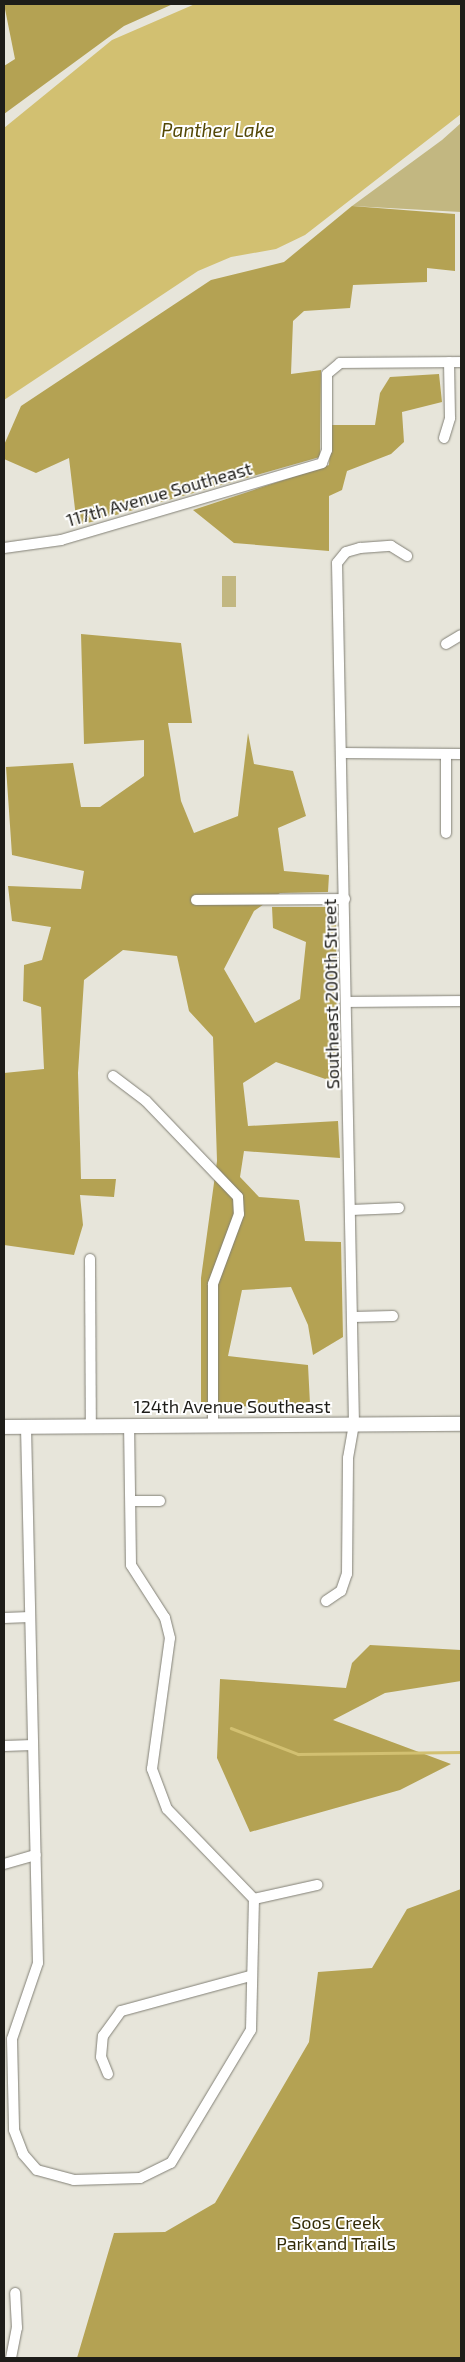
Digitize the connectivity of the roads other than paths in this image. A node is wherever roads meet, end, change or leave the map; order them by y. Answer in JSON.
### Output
{"nodes":[{"id":1,"x":449,"y":362,"type":"junction"},
{"id":2,"x":461,"y":362,"type":"edge"},
{"id":3,"x":444,"y":438,"type":"dead end"},
{"id":4,"x":4,"y":548,"type":"edge"},
{"id":5,"x":407,"y":556,"type":"dead end"},
{"id":6,"x":461,"y":635,"type":"edge"},
{"id":7,"x":446,"y":644,"type":"dead end"},
{"id":8,"x":341,"y":753,"type":"junction"},
{"id":9,"x":446,"y":754,"type":"junction"},
{"id":10,"x":461,"y":754,"type":"edge"},
{"id":11,"x":446,"y":834,"type":"dead end"},
{"id":12,"x":345,"y":899,"type":"junction"},
{"id":13,"x":196,"y":900,"type":"dead end"},
{"id":14,"x":461,"y":1001,"type":"edge"},
{"id":15,"x":346,"y":1002,"type":"junction"},
{"id":16,"x":113,"y":1076,"type":"dead end"},
{"id":17,"x":399,"y":1208,"type":"dead end"},
{"id":18,"x":351,"y":1210,"type":"junction"},
{"id":19,"x":90,"y":1259,"type":"dead end"},
{"id":20,"x":393,"y":1316,"type":"dead end"},
{"id":21,"x":353,"y":1317,"type":"junction"},
{"id":22,"x":354,"y":1424,"type":"junction"},
{"id":23,"x":461,"y":1424,"type":"edge"},
{"id":24,"x":213,"y":1425,"type":"junction"},
{"id":25,"x":91,"y":1426,"type":"junction"},
{"id":26,"x":129,"y":1426,"type":"junction"},
{"id":27,"x":4,"y":1427,"type":"edge"},
{"id":28,"x":26,"y":1427,"type":"junction"},
{"id":29,"x":131,"y":1501,"type":"junction"},
{"id":30,"x":160,"y":1501,"type":"dead end"},
{"id":31,"x":326,"y":1601,"type":"dead end"},
{"id":32,"x":30,"y":1617,"type":"junction"},
{"id":33,"x":4,"y":1618,"type":"edge"},
{"id":34,"x":32,"y":1745,"type":"junction"},
{"id":35,"x":4,"y":1746,"type":"edge"},
{"id":36,"x":36,"y":1855,"type":"junction"},
{"id":37,"x":4,"y":1864,"type":"edge"},
{"id":38,"x":317,"y":1886,"type":"dead end"},
{"id":39,"x":254,"y":1898,"type":"junction"},
{"id":40,"x":250,"y":1976,"type":"junction"},
{"id":41,"x":108,"y":2074,"type":"dead end"},
{"id":42,"x":15,"y":2293,"type":"dead end"},
{"id":43,"x":11,"y":2358,"type":"edge"}],
"edges":[{"from":1,"to":2,"type":"street"},
{"from":1,"to":3,"type":"street"},
{"from":1,"to":4,"type":"street","name":"117th Avenue Southeast"},
{"from":5,"to":8,"type":"street","name":"Southeast 200th Street"},
{"from":6,"to":7,"type":"street"},
{"from":8,"to":9,"type":"street"},
{"from":8,"to":12,"type":"street","name":"Southeast 200th Street"},
{"from":9,"to":10,"type":"street"},
{"from":9,"to":11,"type":"street"},
{"from":12,"to":13,"type":"street"},
{"from":12,"to":15,"type":"street","name":"Southeast 200th Street"},
{"from":14,"to":15,"type":"street"},
{"from":15,"to":18,"type":"street","name":"Southeast 200th Street"},
{"from":16,"to":24,"type":"street"},
{"from":17,"to":18,"type":"street"},
{"from":18,"to":21,"type":"street","name":"Southeast 200th Street"},
{"from":19,"to":25,"type":"street"},
{"from":20,"to":21,"type":"street"},
{"from":21,"to":22,"type":"street","name":"Southeast 200th Street"},
{"from":22,"to":23,"type":"street","name":"124th Avenue Southeast"},
{"from":22,"to":24,"type":"street","name":"124th Avenue Southeast"},
{"from":22,"to":31,"type":"street","name":"Southeast 200th Street"},
{"from":24,"to":26,"type":"street","name":"124th Avenue Southeast"},
{"from":25,"to":26,"type":"street","name":"124th Avenue Southeast"},
{"from":25,"to":28,"type":"street","name":"124th Avenue Southeast"},
{"from":26,"to":29,"type":"street"},
{"from":27,"to":28,"type":"street","name":"124th Avenue Southeast"},
{"from":28,"to":32,"type":"street"},
{"from":29,"to":30,"type":"street"},
{"from":29,"to":39,"type":"street"},
{"from":32,"to":33,"type":"street"},
{"from":32,"to":34,"type":"street"},
{"from":34,"to":35,"type":"street"},
{"from":34,"to":36,"type":"street"},
{"from":36,"to":37,"type":"street"},
{"from":36,"to":40,"type":"street"},
{"from":38,"to":39,"type":"street"},
{"from":39,"to":40,"type":"street"},
{"from":40,"to":41,"type":"street"},
{"from":42,"to":43,"type":"street"}]}
